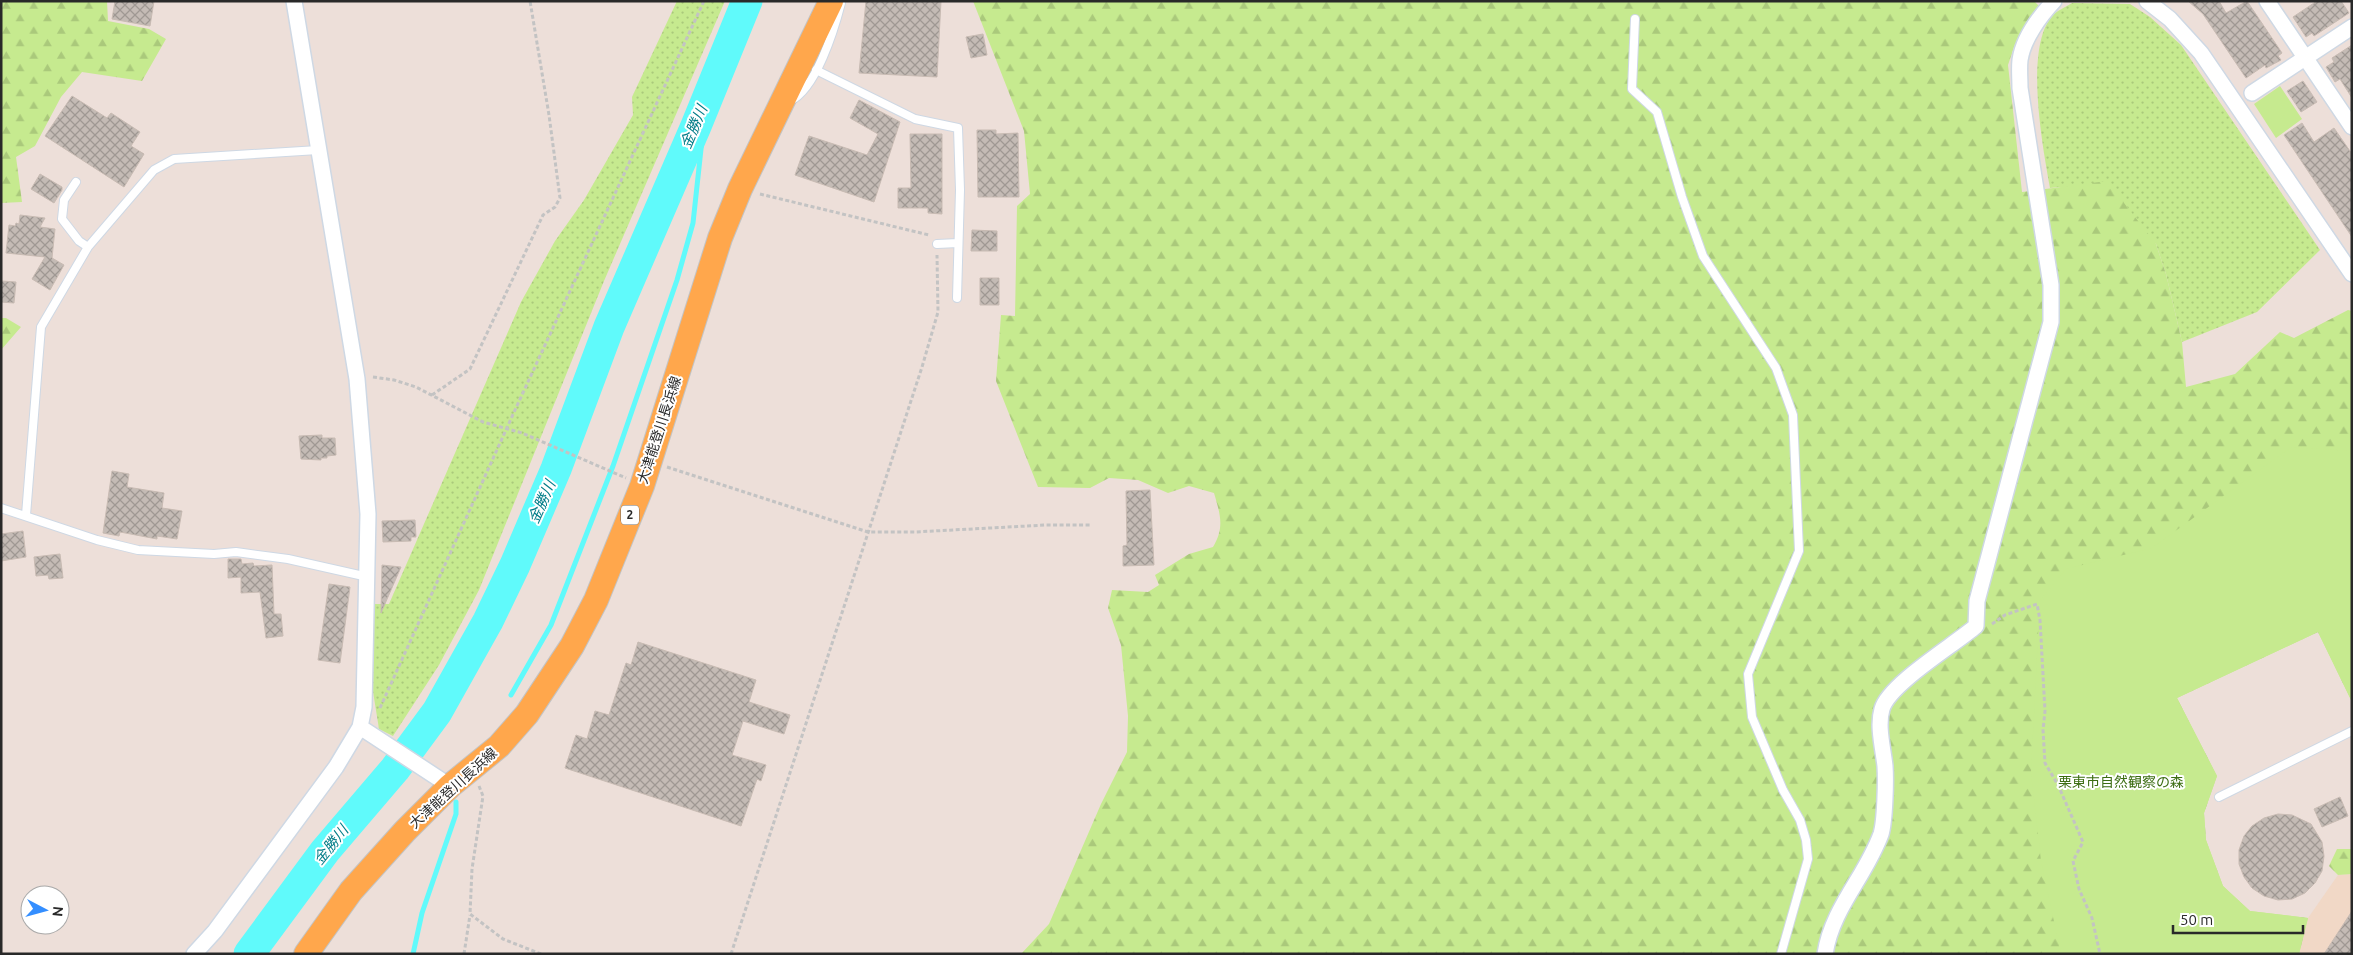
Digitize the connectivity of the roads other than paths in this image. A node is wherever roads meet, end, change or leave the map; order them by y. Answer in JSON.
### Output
{"nodes":[{"id":1,"x":294,"y":1,"type":"edge"},
{"id":2,"x":831,"y":1,"type":"edge"},
{"id":3,"x":841,"y":1,"type":"edge"},
{"id":4,"x":2054,"y":1,"type":"edge"},
{"id":5,"x":2147,"y":1,"type":"edge"},
{"id":6,"x":2267,"y":1,"type":"edge"},
{"id":7,"x":1635,"y":19,"type":"dead end"},
{"id":8,"x":2352,"y":27,"type":"edge"},
{"id":9,"x":2306,"y":59,"type":"junction"},
{"id":10,"x":816,"y":70,"type":"junction"},
{"id":11,"x":2252,"y":93,"type":"dead end"},
{"id":12,"x":781,"y":105,"type":"junction"},
{"id":13,"x":2352,"y":128,"type":"edge"},
{"id":14,"x":318,"y":150,"type":"junction"},
{"id":15,"x":76,"y":182,"type":"dead end"},
{"id":16,"x":958,"y":243,"type":"junction"},
{"id":17,"x":937,"y":244,"type":"road end"},
{"id":18,"x":88,"y":247,"type":"junction"},
{"id":19,"x":2352,"y":274,"type":"edge"},
{"id":20,"x":957,"y":298,"type":"dead end"},
{"id":21,"x":1,"y":508,"type":"edge"},
{"id":22,"x":26,"y":515,"type":"junction"},
{"id":23,"x":368,"y":578,"type":"junction"},
{"id":24,"x":360,"y":727,"type":"junction"},
{"id":25,"x":2352,"y":731,"type":"edge"},
{"id":26,"x":446,"y":782,"type":"junction"},
{"id":27,"x":2219,"y":797,"type":"dead end"},
{"id":28,"x":194,"y":954,"type":"edge"},
{"id":29,"x":306,"y":954,"type":"edge"},
{"id":30,"x":1781,"y":954,"type":"edge"},
{"id":31,"x":1825,"y":954,"type":"edge"}],
"edges":[{"from":1,"to":14,"type":"street"},
{"from":2,"to":12,"type":"main road","name":"大津能登川長浜線","number":"2"},
{"from":3,"to":10,"type":"lane"},
{"from":4,"to":31,"type":"street"},
{"from":5,"to":19,"type":"street"},
{"from":6,"to":9,"type":"street"},
{"from":7,"to":30,"type":"lane"},
{"from":8,"to":9,"type":"street"},
{"from":9,"to":11,"type":"street"},
{"from":9,"to":13,"type":"street"},
{"from":10,"to":12,"type":"lane"},
{"from":10,"to":16,"type":"lane"},
{"from":12,"to":26,"type":"main road","name":"大津能登川長浜線","number":"2"},
{"from":14,"to":18,"type":"lane"},
{"from":14,"to":23,"type":"street"},
{"from":15,"to":18,"type":"lane"},
{"from":16,"to":17,"type":"lane"},
{"from":16,"to":20,"type":"lane"},
{"from":18,"to":22,"type":"lane"},
{"from":21,"to":22,"type":"lane"},
{"from":22,"to":23,"type":"lane"},
{"from":23,"to":24,"type":"street"},
{"from":24,"to":26,"type":"street"},
{"from":24,"to":28,"type":"street"},
{"from":25,"to":27,"type":"lane"},
{"from":26,"to":29,"type":"main road","name":"大津能登川長浜線","number":"2"}]}
